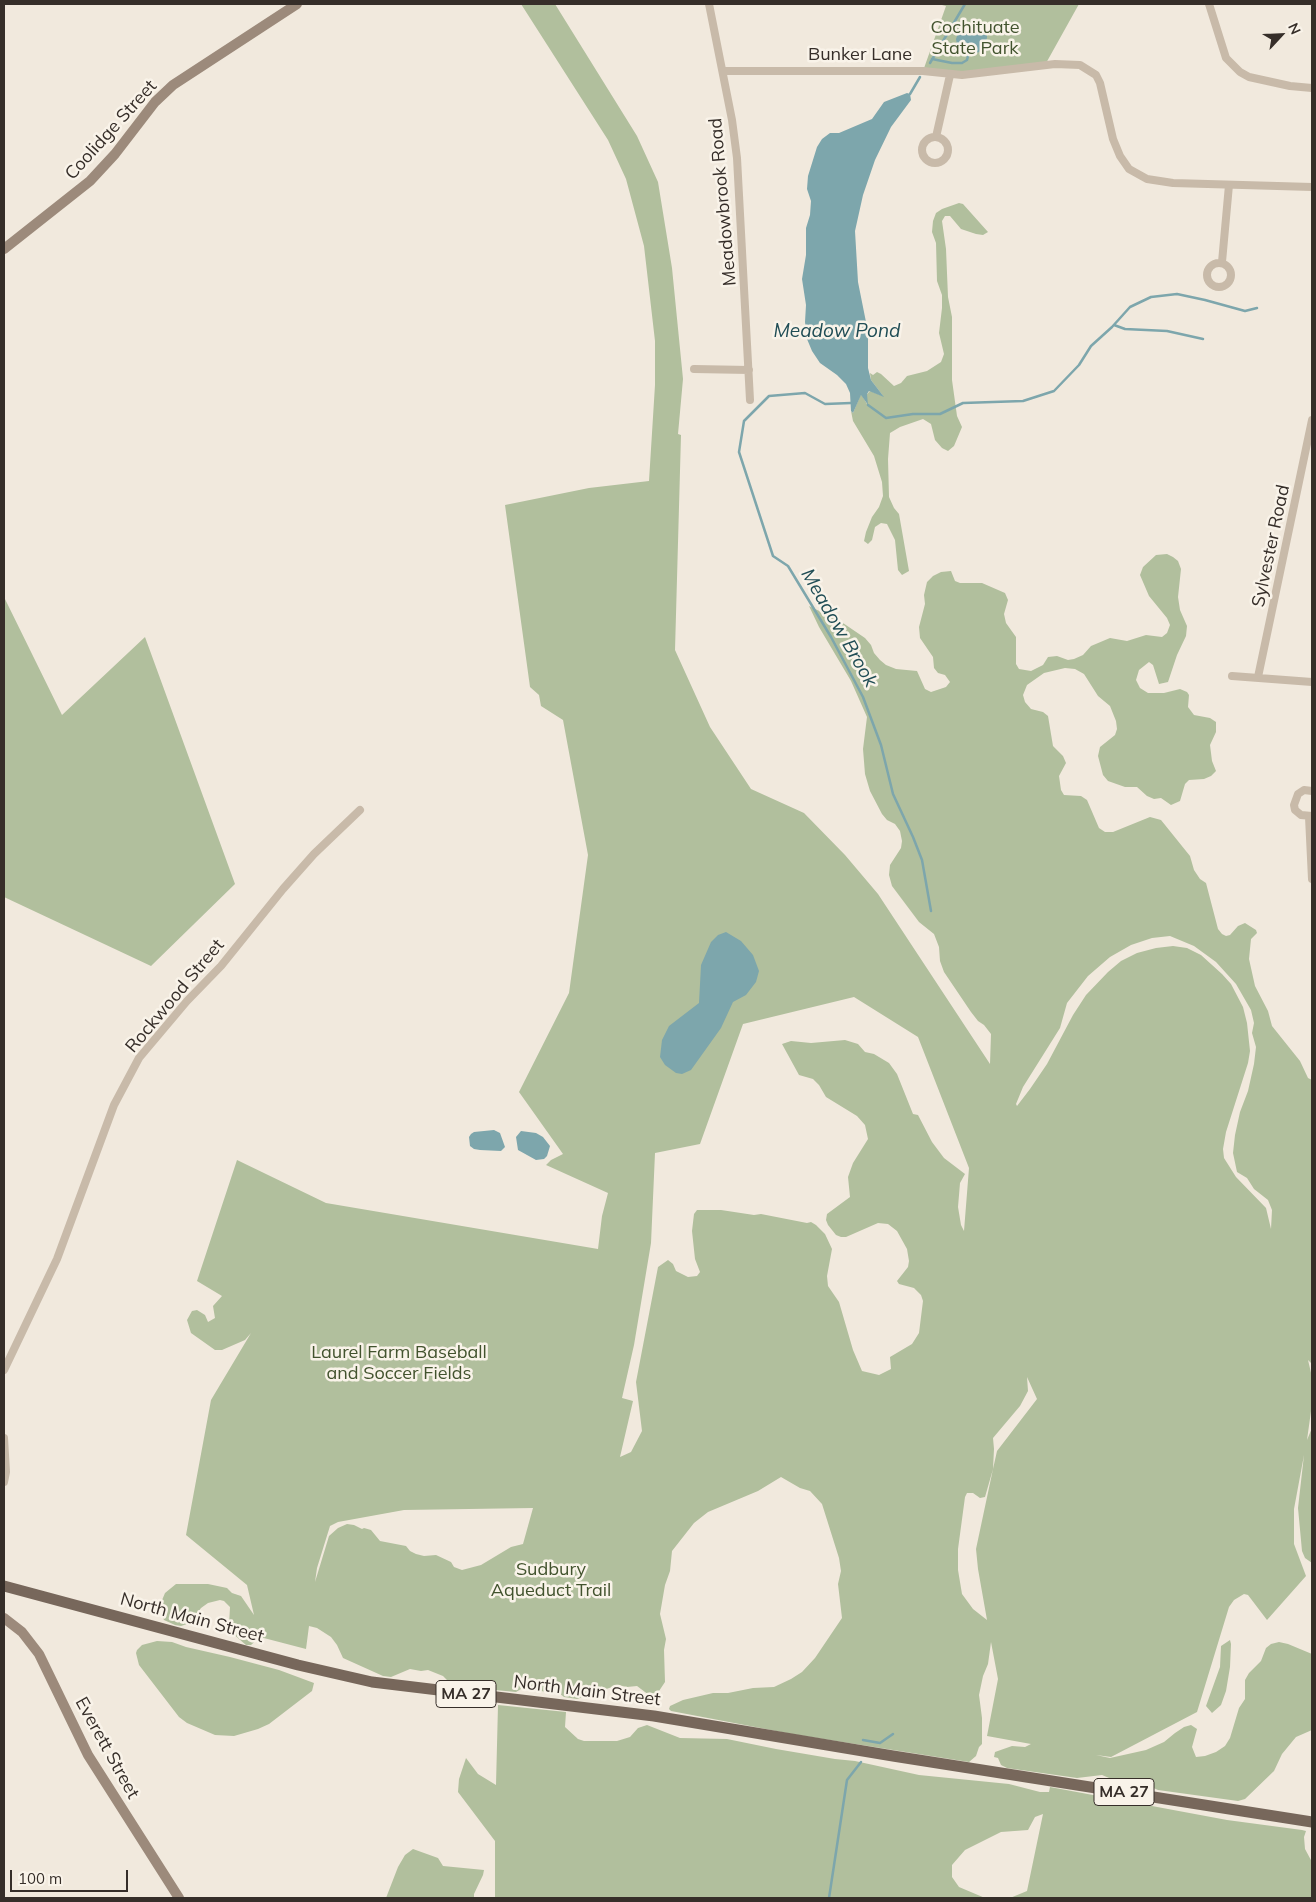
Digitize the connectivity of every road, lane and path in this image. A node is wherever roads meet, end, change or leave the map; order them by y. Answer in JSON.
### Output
{"nodes":[{"id":1,"x":297,"y":4,"type":"edge"},
{"id":2,"x":709,"y":4,"type":"edge"},
{"id":3,"x":1209,"y":4,"type":"edge"},
{"id":4,"x":723,"y":70,"type":"junction"},
{"id":5,"x":950,"y":75,"type":"junction"},
{"id":6,"x":1312,"y":88,"type":"edge"},
{"id":7,"x":936,"y":137,"type":"dead end"},
{"id":8,"x":1229,"y":185,"type":"junction"},
{"id":9,"x":1312,"y":188,"type":"edge"},
{"id":10,"x":4,"y":250,"type":"edge"},
{"id":11,"x":1222,"y":262,"type":"dead end"},
{"id":12,"x":694,"y":369,"type":"dead end"},
{"id":13,"x":749,"y":370,"type":"junction"},
{"id":14,"x":750,"y":400,"type":"dead end"},
{"id":15,"x":1312,"y":420,"type":"edge"},
{"id":16,"x":1232,"y":676,"type":"dead end"},
{"id":17,"x":1258,"y":677,"type":"junction"},
{"id":18,"x":1312,"y":682,"type":"edge"},
{"id":19,"x":1312,"y":791,"type":"edge"},
{"id":20,"x":360,"y":810,"type":"dead end"},
{"id":21,"x":1311,"y":817,"type":"edge"},
{"id":22,"x":1312,"y":879,"type":"edge"},
{"id":23,"x":4,"y":1370,"type":"edge"},
{"id":24,"x":4,"y":1438,"type":"edge"},
{"id":25,"x":4,"y":1482,"type":"edge"},
{"id":26,"x":4,"y":1586,"type":"edge"},
{"id":27,"x":4,"y":1618,"type":"edge"},
{"id":28,"x":1312,"y":1822,"type":"edge"},
{"id":29,"x":179,"y":1898,"type":"edge"}],
"edges":[{"from":1,"to":10,"type":"main road","name":"Coolidge Street"},
{"from":2,"to":4,"type":"street","name":"Meadowbrook Road"},
{"from":3,"to":6,"type":"street"},
{"from":4,"to":5,"type":"street","name":"Bunker Lane"},
{"from":4,"to":13,"type":"street","name":"Meadowbrook Road"},
{"from":5,"to":7,"type":"street"},
{"from":5,"to":8,"type":"street","name":"Bunker Lane"},
{"from":8,"to":9,"type":"street","name":"Bunker Lane"},
{"from":8,"to":11,"type":"street"},
{"from":12,"to":13,"type":"street"},
{"from":13,"to":14,"type":"street","name":"Meadowbrook Road"},
{"from":15,"to":17,"type":"street","name":"Sylvester Road"},
{"from":16,"to":17,"type":"street"},
{"from":17,"to":18,"type":"street"},
{"from":19,"to":21,"type":"street"},
{"from":20,"to":23,"type":"street","name":"Rockwood Street"},
{"from":21,"to":22,"type":"street"},
{"from":24,"to":25,"type":"street"},
{"from":26,"to":28,"type":"main road","name":"North Main Street","number":"MA 27"},
{"from":27,"to":29,"type":"main road","name":"Everett Street"}]}
